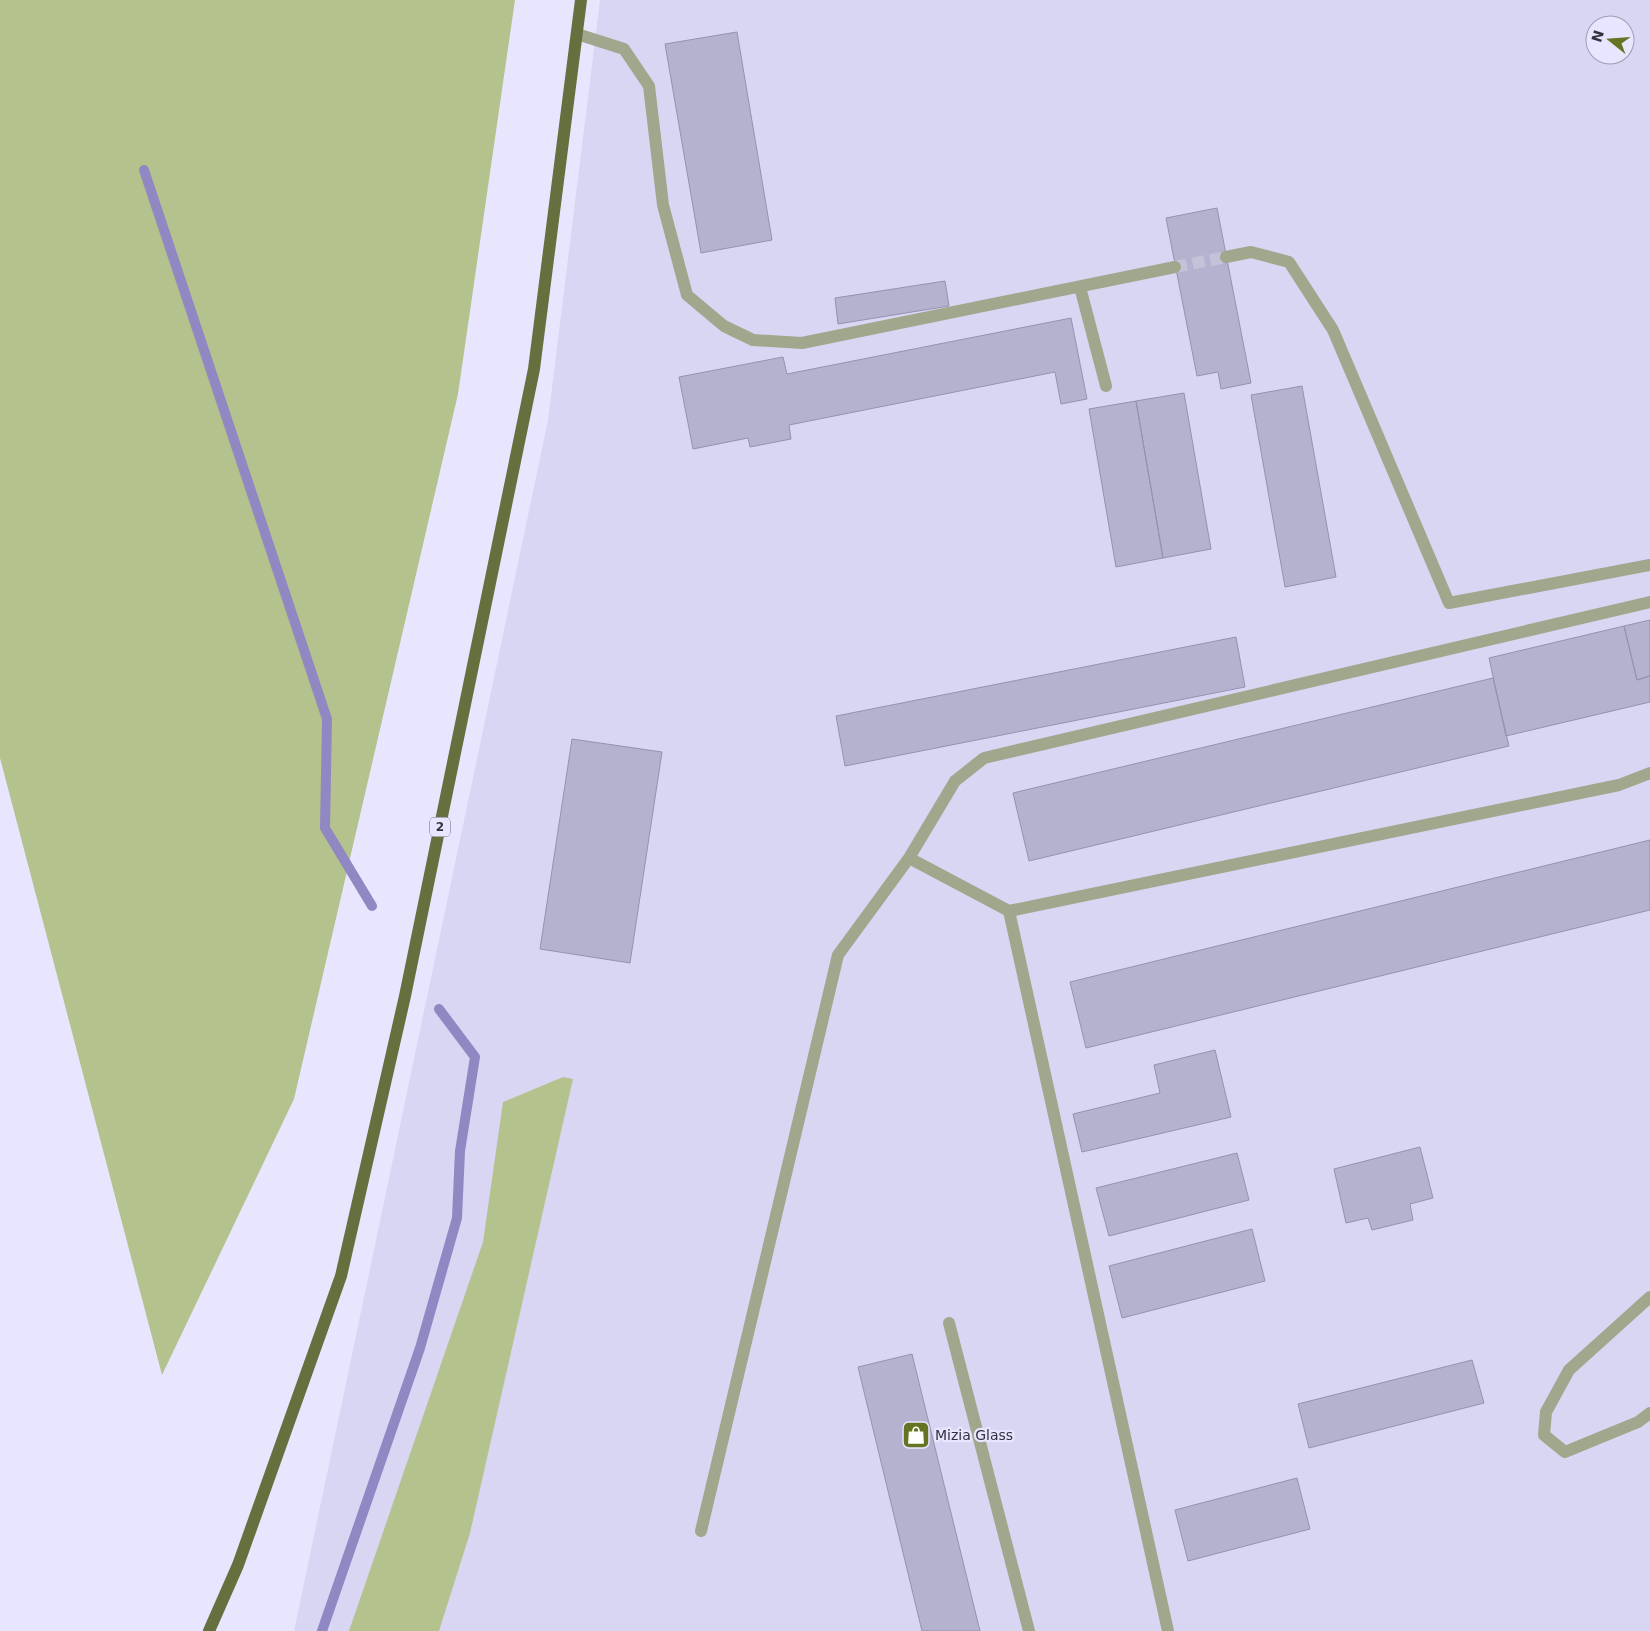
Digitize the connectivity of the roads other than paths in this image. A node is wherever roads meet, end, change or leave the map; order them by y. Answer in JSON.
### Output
{"nodes":[{"id":1,"x":581,"y":0,"type":"edge"},
{"id":2,"x":577,"y":34,"type":"junction"},
{"id":3,"x":1226,"y":257,"type":"tunnel mouth"},
{"id":4,"x":1175,"y":267,"type":"tunnel mouth"},
{"id":5,"x":1080,"y":287,"type":"junction"},
{"id":6,"x":1106,"y":386,"type":"dead end"},
{"id":7,"x":1650,"y":564,"type":"edge"},
{"id":8,"x":1650,"y":602,"type":"edge"},
{"id":9,"x":1650,"y":773,"type":"edge"},
{"id":10,"x":909,"y":858,"type":"junction"},
{"id":11,"x":1009,"y":911,"type":"junction"},
{"id":12,"x":1650,"y":1297,"type":"edge"},
{"id":13,"x":949,"y":1323,"type":"dead end"},
{"id":14,"x":1650,"y":1413,"type":"edge"},
{"id":15,"x":701,"y":1531,"type":"dead end"},
{"id":16,"x":209,"y":1631,"type":"edge"},
{"id":17,"x":1029,"y":1631,"type":"edge"},
{"id":18,"x":1168,"y":1631,"type":"edge"}],
"edges":[{"from":1,"to":2,"type":"main road","number":"2"},
{"from":2,"to":5,"type":"street"},
{"from":2,"to":16,"type":"main road","number":"2"},
{"from":3,"to":7,"type":"street"},
{"from":4,"to":5,"type":"street"},
{"from":5,"to":6,"type":"street"},
{"from":8,"to":10,"type":"street"},
{"from":9,"to":11,"type":"street"},
{"from":10,"to":11,"type":"street"},
{"from":10,"to":15,"type":"street"},
{"from":11,"to":18,"type":"street"},
{"from":12,"to":14,"type":"street"},
{"from":13,"to":17,"type":"street"}]}
